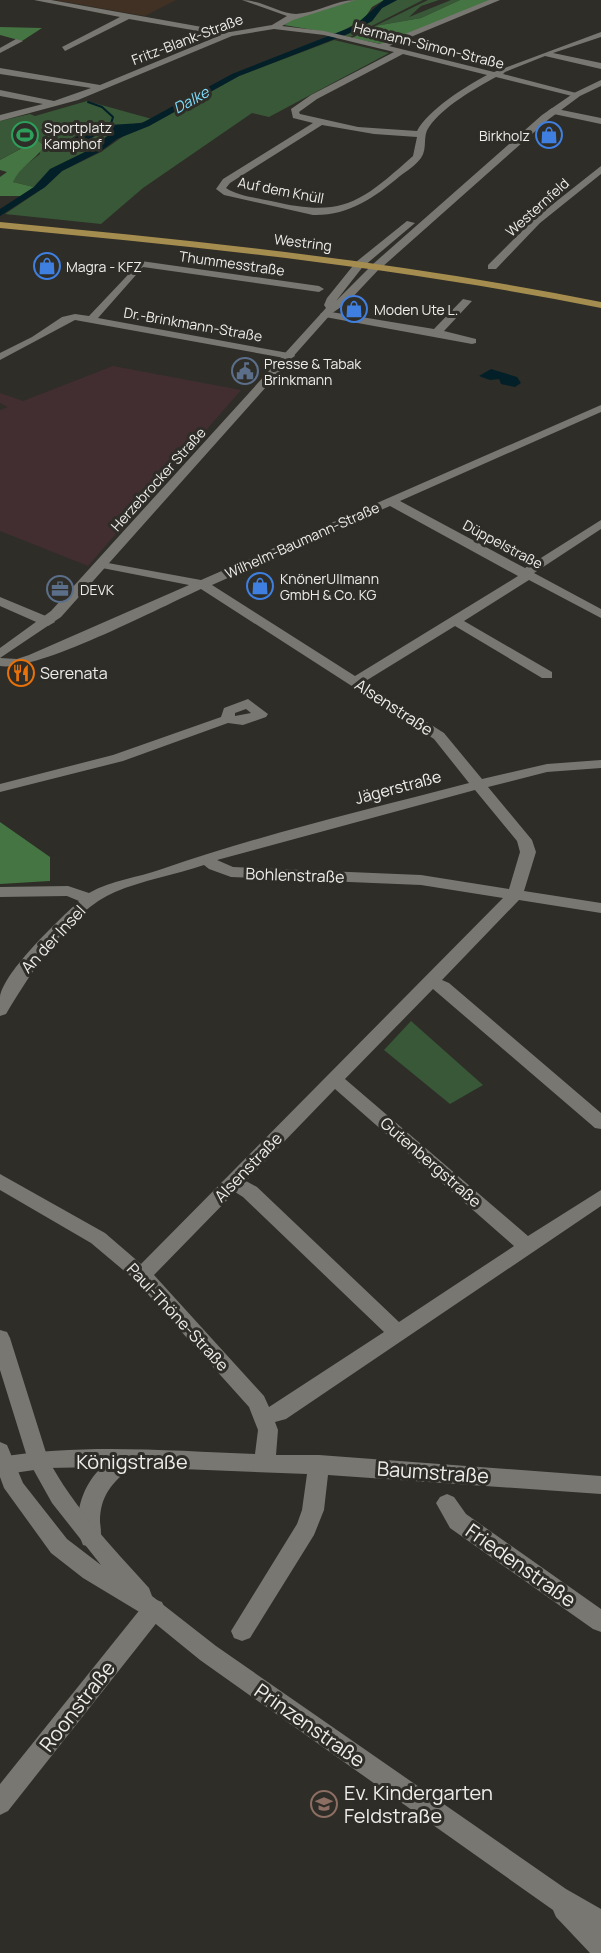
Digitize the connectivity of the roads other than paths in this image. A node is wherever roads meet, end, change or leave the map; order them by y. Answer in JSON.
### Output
{"nodes":[{"id":1,"x":38,"y":0,"type":"edge"},
{"id":2,"x":246,"y":0,"type":"edge"},
{"id":3,"x":327,"y":0,"type":"edge"},
{"id":4,"x":352,"y":0,"type":"edge"},
{"id":5,"x":496,"y":0,"type":"edge"},
{"id":6,"x":339,"y":4,"type":"junction"},
{"id":7,"x":128,"y":16,"type":"junction"},
{"id":8,"x":297,"y":17,"type":"junction"},
{"id":9,"x":274,"y":27,"type":"junction"},
{"id":10,"x":230,"y":34,"type":"junction"},
{"id":11,"x":598,"y":37,"type":"edge"},
{"id":12,"x":19,"y":41,"type":"dead end"},
{"id":13,"x":380,"y":47,"type":"junction"},
{"id":14,"x":65,"y":49,"type":"dead end"},
{"id":15,"x":0,"y":51,"type":"edge"},
{"id":16,"x":401,"y":52,"type":"junction"},
{"id":17,"x":544,"y":54,"type":"junction"},
{"id":18,"x":601,"y":66,"type":"edge"},
{"id":19,"x":0,"y":71,"type":"edge"},
{"id":20,"x":491,"y":74,"type":"junction"},
{"id":21,"x":601,"y":82,"type":"edge"},
{"id":22,"x":101,"y":87,"type":"junction"},
{"id":23,"x":0,"y":93,"type":"edge"},
{"id":24,"x":576,"y":94,"type":"junction"},
{"id":25,"x":55,"y":104,"type":"junction"},
{"id":26,"x":552,"y":111,"type":"junction"},
{"id":27,"x":3,"y":116,"type":"edge"},
{"id":28,"x":601,"y":121,"type":"edge"},
{"id":29,"x":321,"y":122,"type":"junction"},
{"id":30,"x":421,"y":134,"type":"junction"},
{"id":31,"x":601,"y":169,"type":"edge"},
{"id":32,"x":476,"y":175,"type":"junction"},
{"id":33,"x":0,"y":223,"type":"edge"},
{"id":34,"x":363,"y":260,"type":"junction"},
{"id":35,"x":381,"y":263,"type":"junction"},
{"id":36,"x":492,"y":267,"type":"dead end"},
{"id":37,"x":319,"y":289,"type":"dead end"},
{"id":38,"x":601,"y":297,"type":"edge"},
{"id":39,"x":467,"y":301,"type":"dead end"},
{"id":40,"x":601,"y":305,"type":"edge"},
{"id":41,"x":326,"y":313,"type":"junction"},
{"id":42,"x":91,"y":320,"type":"junction"},
{"id":43,"x":436,"y":333,"type":"junction"},
{"id":44,"x":472,"y":340,"type":"dead end"},
{"id":45,"x":290,"y":356,"type":"junction"},
{"id":46,"x":0,"y":357,"type":"edge"},
{"id":47,"x":601,"y":408,"type":"edge"},
{"id":48,"x":391,"y":501,"type":"junction"},
{"id":49,"x":601,"y":524,"type":"edge"},
{"id":50,"x":588,"y":532,"type":"junction"},
{"id":51,"x":601,"y":537,"type":"edge"},
{"id":52,"x":102,"y":564,"type":"junction"},
{"id":53,"x":525,"y":573,"type":"junction"},
{"id":54,"x":202,"y":584,"type":"junction"},
{"id":55,"x":0,"y":601,"type":"edge"},
{"id":56,"x":601,"y":614,"type":"edge"},
{"id":57,"x":455,"y":621,"type":"junction"},
{"id":58,"x":48,"y":622,"type":"junction"},
{"id":59,"x":0,"y":654,"type":"edge"},
{"id":60,"x":0,"y":662,"type":"edge"},
{"id":61,"x":547,"y":675,"type":"dead end"},
{"id":62,"x":355,"y":682,"type":"junction"},
{"id":63,"x":227,"y":719,"type":"dead end"},
{"id":64,"x":601,"y":764,"type":"edge"},
{"id":65,"x":478,"y":785,"type":"junction"},
{"id":66,"x":0,"y":788,"type":"edge"},
{"id":67,"x":207,"y":859,"type":"junction"},
{"id":68,"x":0,"y":892,"type":"edge"},
{"id":69,"x":515,"y":894,"type":"junction"},
{"id":70,"x":90,"y":899,"type":"junction"},
{"id":71,"x":601,"y":908,"type":"edge"},
{"id":72,"x":430,"y":981,"type":"junction"},
{"id":73,"x":0,"y":1010,"type":"edge"},
{"id":74,"x":333,"y":1078,"type":"junction"},
{"id":75,"x":601,"y":1123,"type":"edge"},
{"id":76,"x":233,"y":1182,"type":"junction"},
{"id":77,"x":3,"y":1187,"type":"edge"},
{"id":78,"x":601,"y":1197,"type":"edge"},
{"id":79,"x":528,"y":1246,"type":"junction"},
{"id":80,"x":142,"y":1275,"type":"junction"},
{"id":81,"x":398,"y":1334,"type":"junction"},
{"id":82,"x":0,"y":1338,"type":"edge"},
{"id":83,"x":264,"y":1416,"type":"junction"},
{"id":84,"x":127,"y":1460,"type":"junction"},
{"id":85,"x":1,"y":1461,"type":"edge"},
{"id":86,"x":38,"y":1461,"type":"junction"},
{"id":87,"x":265,"y":1463,"type":"junction"},
{"id":88,"x":319,"y":1464,"type":"junction"},
{"id":89,"x":601,"y":1485,"type":"edge"},
{"id":90,"x":447,"y":1503,"type":"dead end"},
{"id":91,"x":91,"y":1538,"type":"junction"},
{"id":92,"x":153,"y":1609,"type":"junction"},
{"id":93,"x":601,"y":1622,"type":"edge"},
{"id":94,"x":242,"y":1631,"type":"dead end"},
{"id":95,"x":0,"y":1803,"type":"edge"},
{"id":96,"x":556,"y":1898,"type":"junction"},
{"id":97,"x":601,"y":1923,"type":"edge"},
{"id":98,"x":601,"y":1946,"type":"edge"}],
"edges":[{"from":1,"to":7,"type":"street"},
{"from":2,"to":8,"type":"street"},
{"from":3,"to":6,"type":"street"},
{"from":4,"to":6,"type":"street","name":"Fritz-Blank-Straße"},
{"from":5,"to":13,"type":"street"},
{"from":6,"to":8,"type":"street","name":"Fritz-Blank-Straße"},
{"from":7,"to":10,"type":"street"},
{"from":7,"to":14,"type":"street"},
{"from":8,"to":9,"type":"street","name":"Fritz-Blank-Straße"},
{"from":9,"to":10,"type":"street","name":"Fritz-Blank-Straße"},
{"from":9,"to":13,"type":"street","name":"Hermann-Simon-Straße"},
{"from":10,"to":22,"type":"street","name":"Fritz-Blank-Straße"},
{"from":11,"to":17,"type":"street","name":"Auf dem Knüll"},
{"from":12,"to":15,"type":"street"},
{"from":13,"to":16,"type":"street","name":"Hermann-Simon-Straße"},
{"from":16,"to":20,"type":"street","name":"Hermann-Simon-Straße"},
{"from":16,"to":29,"type":"street"},
{"from":17,"to":18,"type":"street"},
{"from":17,"to":20,"type":"street","name":"Auf dem Knüll"},
{"from":19,"to":22,"type":"street"},
{"from":20,"to":24,"type":"street","name":"Hermann-Simon-Straße"},
{"from":20,"to":30,"type":"street","name":"Auf dem Knüll"},
{"from":21,"to":24,"type":"street","name":"Herzebrocker Straße"},
{"from":22,"to":25,"type":"street","name":"Fritz-Blank-Straße"},
{"from":23,"to":25,"type":"street"},
{"from":24,"to":26,"type":"street","name":"Herzebrocker Straße"},
{"from":25,"to":27,"type":"street","name":"Fritz-Blank-Straße"},
{"from":26,"to":28,"type":"street"},
{"from":26,"to":32,"type":"street","name":"Herzebrocker Straße"},
{"from":29,"to":30,"type":"street"},
{"from":29,"to":30,"type":"street","name":"Auf dem Knüll"},
{"from":31,"to":36,"type":"street","name":"Westernfeld"},
{"from":32,"to":34,"type":"street","name":"Herzebrocker Straße"},
{"from":32,"to":35,"type":"street","name":"Herzebrocker Straße"},
{"from":33,"to":34,"type":"main road","name":"Westring"},
{"from":34,"to":35,"type":"main road","name":"Westring"},
{"from":34,"to":41,"type":"street","name":"Herzebrocker Straße"},
{"from":35,"to":38,"type":"main road","name":"Westring"},
{"from":35,"to":40,"type":"main road","name":"Westring"},
{"from":35,"to":41,"type":"street","name":"Herzebrocker Straße"},
{"from":37,"to":42,"type":"street","name":"Thummesstraße"},
{"from":39,"to":43,"type":"street"},
{"from":41,"to":43,"type":"street"},
{"from":41,"to":45,"type":"street","name":"Herzebrocker Straße"},
{"from":42,"to":45,"type":"street","name":"Dr.-Brinkmann-Straße"},
{"from":42,"to":46,"type":"street","name":"Dr.-Brinkmann-Straße"},
{"from":43,"to":44,"type":"street"},
{"from":45,"to":52,"type":"street","name":"Herzebrocker Straße"},
{"from":47,"to":48,"type":"street","name":"Wilhelm-Baumann-Straße"},
{"from":48,"to":53,"type":"street","name":"Düppelstraße"},
{"from":48,"to":54,"type":"street","name":"Wilhelm-Baumann-Straße"},
{"from":49,"to":50,"type":"street"},
{"from":50,"to":51,"type":"street"},
{"from":50,"to":53,"type":"street"},
{"from":52,"to":54,"type":"street","name":"Alsenstraße"},
{"from":52,"to":58,"type":"street","name":"Herzebrocker Straße"},
{"from":53,"to":56,"type":"street","name":"Düppelstraße"},
{"from":53,"to":57,"type":"street"},
{"from":54,"to":60,"type":"street","name":"Wilhelm-Baumann-Straße"},
{"from":54,"to":62,"type":"street","name":"Alsenstraße"},
{"from":55,"to":58,"type":"street"},
{"from":57,"to":61,"type":"street"},
{"from":57,"to":62,"type":"street"},
{"from":58,"to":59,"type":"street","name":"Herzebrocker Straße"},
{"from":62,"to":65,"type":"street","name":"Alsenstraße"},
{"from":63,"to":66,"type":"street"},
{"from":64,"to":65,"type":"street","name":"Jägerstraße"},
{"from":65,"to":67,"type":"street","name":"Jägerstraße"},
{"from":65,"to":69,"type":"street","name":"Alsenstraße"},
{"from":67,"to":69,"type":"street","name":"Bohlenstraße"},
{"from":67,"to":70,"type":"street"},
{"from":68,"to":70,"type":"street"},
{"from":69,"to":71,"type":"street","name":"Bohlenstraße"},
{"from":69,"to":72,"type":"street","name":"Alsenstraße"},
{"from":70,"to":73,"type":"street","name":"An der Insel"},
{"from":72,"to":74,"type":"street","name":"Alsenstraße"},
{"from":72,"to":75,"type":"street"},
{"from":74,"to":76,"type":"street","name":"Alsenstraße"},
{"from":74,"to":79,"type":"street","name":"Gutenbergstraße"},
{"from":76,"to":80,"type":"street","name":"Alsenstraße"},
{"from":76,"to":81,"type":"street"},
{"from":77,"to":80,"type":"street","name":"Paul-Thöne-Straße"},
{"from":78,"to":79,"type":"street"},
{"from":79,"to":81,"type":"street"},
{"from":80,"to":83,"type":"street","name":"Paul-Thöne-Straße"},
{"from":81,"to":83,"type":"street"},
{"from":82,"to":86,"type":"street","name":"Prinzenstraße"},
{"from":83,"to":87,"type":"street","name":"Paul-Thöne-Straße"},
{"from":84,"to":86,"type":"street","name":"Königstraße"},
{"from":84,"to":87,"type":"street","name":"Königstraße"},
{"from":84,"to":91,"type":"street"},
{"from":85,"to":86,"type":"street","name":"Königstraße"},
{"from":85,"to":92,"type":"street","name":"Prinzenstraße"},
{"from":86,"to":91,"type":"street","name":"Prinzenstraße"},
{"from":87,"to":88,"type":"street","name":"Baumstraße"},
{"from":88,"to":89,"type":"street","name":"Baumstraße"},
{"from":88,"to":94,"type":"street"},
{"from":90,"to":93,"type":"street","name":"Friedenstraße"},
{"from":91,"to":92,"type":"street","name":"Prinzenstraße"},
{"from":92,"to":95,"type":"street","name":"Roonstraße"},
{"from":92,"to":96,"type":"street","name":"Prinzenstraße"},
{"from":96,"to":97,"type":"street","name":"Prinzenstraße"},
{"from":96,"to":98,"type":"street","name":"Prinzenstraße"}]}
